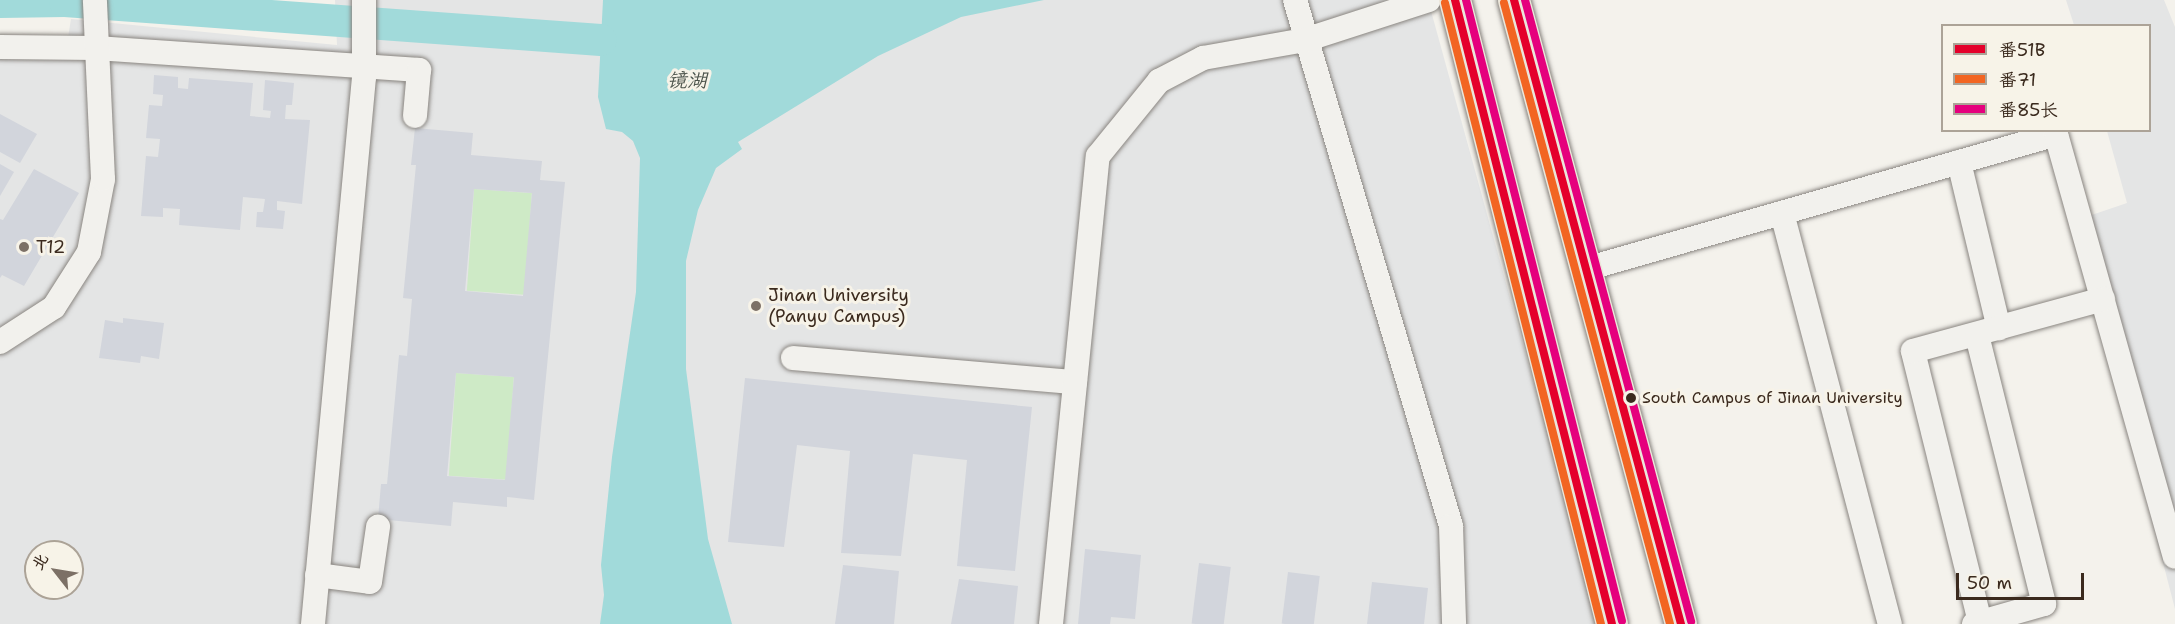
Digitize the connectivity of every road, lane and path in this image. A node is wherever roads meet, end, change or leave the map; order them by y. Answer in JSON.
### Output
{"nodes":[{"id":1,"x":95,"y":0,"type":"edge"},
{"id":2,"x":364,"y":0,"type":"edge"},
{"id":3,"x":1295,"y":0,"type":"edge"},
{"id":4,"x":1429,"y":0,"type":"edge"},
{"id":5,"x":1455,"y":0,"type":"edge"},
{"id":6,"x":1514,"y":0,"type":"edge"},
{"id":7,"x":1305,"y":40,"type":"junction"},
{"id":8,"x":0,"y":47,"type":"edge"},
{"id":9,"x":96,"y":48,"type":"junction"},
{"id":10,"x":365,"y":56,"type":"junction"},
{"id":11,"x":415,"y":116,"type":"dead end"},
{"id":12,"x":1959,"y":162,"type":"junction"},
{"id":13,"x":1782,"y":213,"type":"junction"},
{"id":14,"x":1586,"y":268,"type":"junction"},
{"id":15,"x":2103,"y":299,"type":"junction"},
{"id":16,"x":2000,"y":328,"type":"junction"},
{"id":17,"x":1977,"y":335,"type":"junction"},
{"id":18,"x":0,"y":342,"type":"edge"},
{"id":19,"x":793,"y":358,"type":"dead end"},
{"id":20,"x":1075,"y":382,"type":"junction"},
{"id":21,"x":378,"y":527,"type":"dead end"},
{"id":22,"x":2175,"y":556,"type":"edge"},
{"id":23,"x":317,"y":575,"type":"junction"},
{"id":24,"x":1977,"y":623,"type":"edge"},
{"id":25,"x":312,"y":624,"type":"edge"},
{"id":26,"x":1051,"y":624,"type":"edge"},
{"id":27,"x":1455,"y":624,"type":"edge"},
{"id":28,"x":1612,"y":624,"type":"edge"},
{"id":29,"x":1681,"y":624,"type":"edge"},
{"id":30,"x":1890,"y":624,"type":"edge"}],
"edges":[{"from":1,"to":9,"type":"street"},
{"from":2,"to":10,"type":"street"},
{"from":3,"to":7,"type":"street"},
{"from":4,"to":7,"type":"street"},
{"from":5,"to":28,"type":"main road"},
{"from":6,"to":14,"type":"main road"},
{"from":7,"to":20,"type":"street"},
{"from":7,"to":27,"type":"street"},
{"from":8,"to":9,"type":"street"},
{"from":9,"to":10,"type":"street"},
{"from":9,"to":18,"type":"street"},
{"from":10,"to":11,"type":"street"},
{"from":10,"to":23,"type":"street"},
{"from":12,"to":13,"type":"street"},
{"from":12,"to":15,"type":"street"},
{"from":12,"to":16,"type":"street"},
{"from":13,"to":14,"type":"street"},
{"from":13,"to":30,"type":"street"},
{"from":14,"to":29,"type":"main road"},
{"from":15,"to":16,"type":"street"},
{"from":15,"to":22,"type":"street"},
{"from":16,"to":17,"type":"street"},
{"from":17,"to":24,"type":"street"},
{"from":17,"to":24,"type":"street"},
{"from":19,"to":20,"type":"street"},
{"from":20,"to":26,"type":"street"},
{"from":21,"to":23,"type":"street"},
{"from":23,"to":25,"type":"street"}]}
